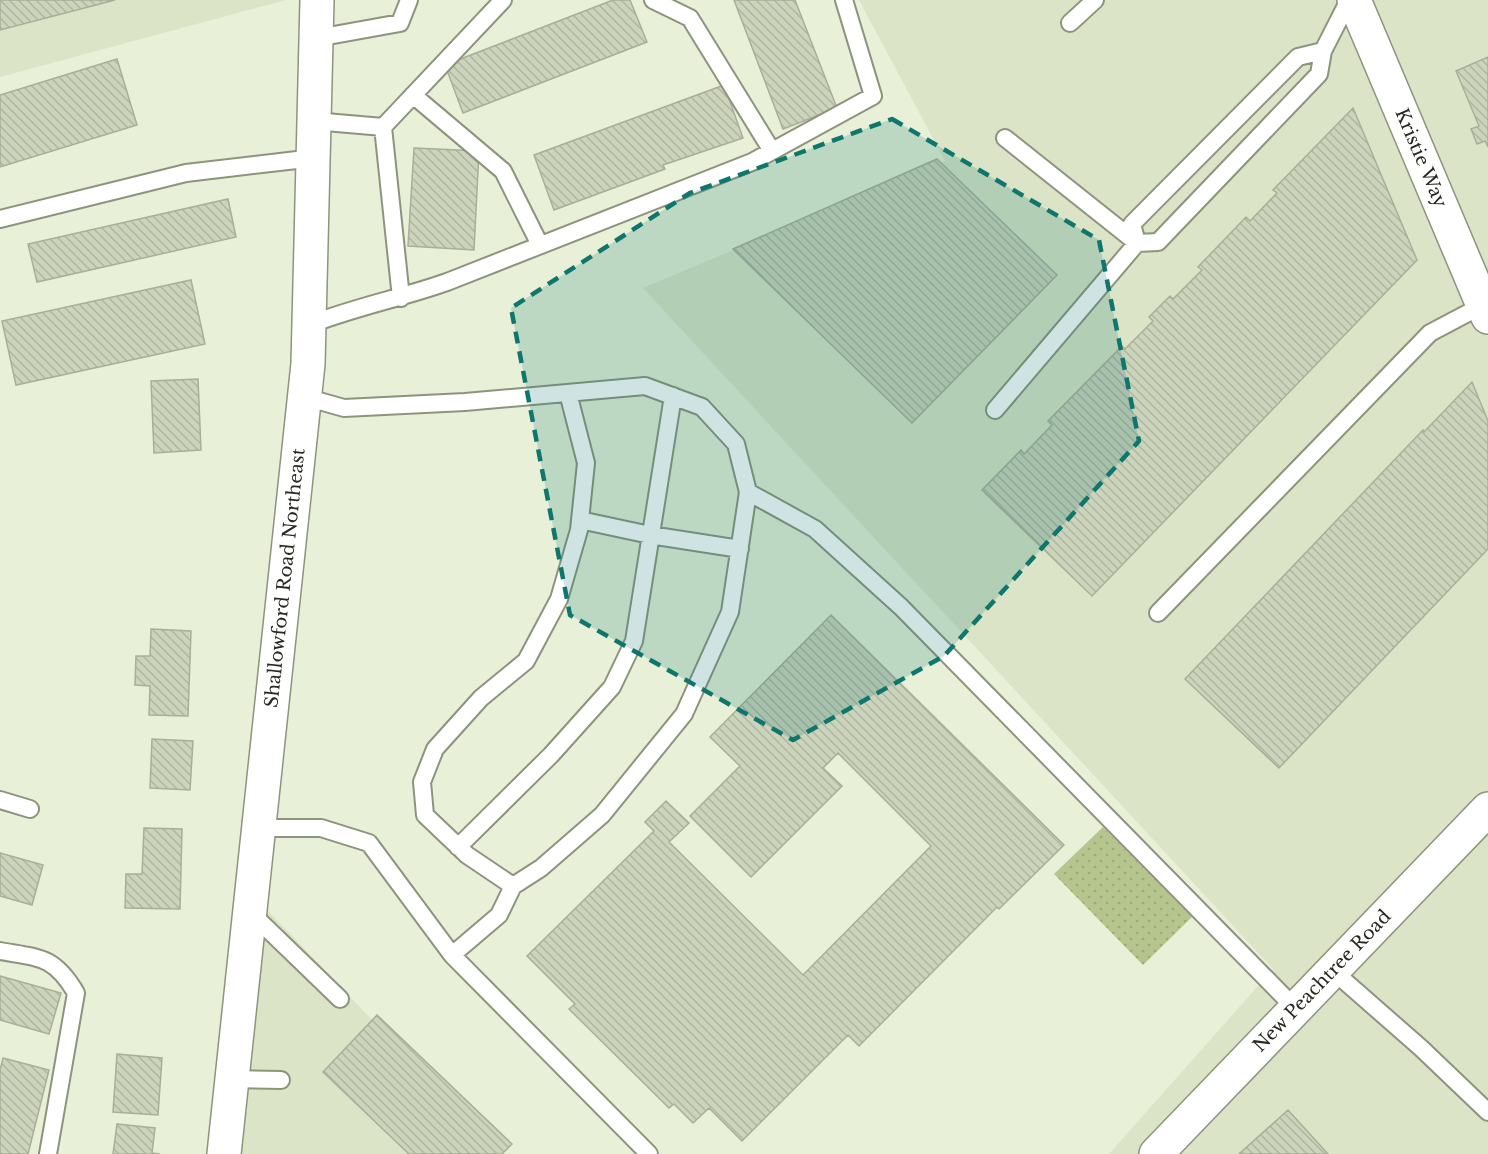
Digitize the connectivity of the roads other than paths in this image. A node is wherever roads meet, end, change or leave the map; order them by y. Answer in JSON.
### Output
{"nodes":[{"id":1,"x":317,"y":0,"type":"edge"},
{"id":2,"x":409,"y":0,"type":"edge"},
{"id":3,"x":503,"y":0,"type":"edge"},
{"id":4,"x":653,"y":0,"type":"edge"},
{"id":5,"x":844,"y":0,"type":"edge"},
{"id":6,"x":1095,"y":0,"type":"edge"},
{"id":7,"x":1349,"y":0,"type":"edge"},
{"id":8,"x":1354,"y":0,"type":"edge"},
{"id":9,"x":1070,"y":23,"type":"dead end"},
{"id":10,"x":316,"y":38,"type":"junction"},
{"id":11,"x":1323,"y":51,"type":"junction"},
{"id":12,"x":413,"y":95,"type":"junction"},
{"id":13,"x":314,"y":120,"type":"junction"},
{"id":14,"x":383,"y":127,"type":"junction"},
{"id":15,"x":1005,"y":138,"type":"dead end"},
{"id":16,"x":772,"y":151,"type":"junction"},
{"id":17,"x":314,"y":158,"type":"junction"},
{"id":18,"x":0,"y":219,"type":"edge"},
{"id":19,"x":1137,"y":243,"type":"junction"},
{"id":20,"x":540,"y":245,"type":"junction"},
{"id":21,"x":401,"y":298,"type":"junction"},
{"id":22,"x":1486,"y":311,"type":"edge"},
{"id":23,"x":309,"y":325,"type":"junction"},
{"id":24,"x":568,"y":393,"type":"junction"},
{"id":25,"x":673,"y":396,"type":"junction"},
{"id":26,"x":305,"y":397,"type":"junction"},
{"id":27,"x":994,"y":410,"type":"dead end"},
{"id":28,"x":748,"y":492,"type":"junction"},
{"id":29,"x":580,"y":520,"type":"junction"},
{"id":30,"x":650,"y":535,"type":"junction"},
{"id":31,"x":740,"y":549,"type":"junction"},
{"id":32,"x":1158,"y":613,"type":"dead end"},
{"id":33,"x":0,"y":800,"type":"edge"},
{"id":34,"x":30,"y":809,"type":"dead end"},
{"id":35,"x":1488,"y":809,"type":"edge"},
{"id":36,"x":258,"y":828,"type":"junction"},
{"id":37,"x":458,"y":847,"type":"junction"},
{"id":38,"x":513,"y":886,"type":"junction"},
{"id":39,"x":249,"y":911,"type":"junction"},
{"id":40,"x":0,"y":951,"type":"edge"},
{"id":41,"x":452,"y":955,"type":"junction"},
{"id":42,"x":1332,"y":970,"type":"junction"},
{"id":43,"x":340,"y":999,"type":"dead end"},
{"id":44,"x":1296,"y":1009,"type":"junction"},
{"id":45,"x":230,"y":1079,"type":"junction"},
{"id":46,"x":281,"y":1080,"type":"dead end"},
{"id":47,"x":1488,"y":1112,"type":"edge"},
{"id":48,"x":48,"y":1154,"type":"edge"},
{"id":49,"x":224,"y":1154,"type":"edge"},
{"id":50,"x":649,"y":1154,"type":"edge"},
{"id":51,"x":1156,"y":1154,"type":"edge"}],
"edges":[{"from":1,"to":10,"type":"street","name":"Shallowford Road Northeast"},
{"from":2,"to":10,"type":"lane"},
{"from":3,"to":12,"type":"lane"},
{"from":4,"to":16,"type":"lane"},
{"from":5,"to":16,"type":"lane"},
{"from":6,"to":9,"type":"lane"},
{"from":7,"to":11,"type":"lane"},
{"from":8,"to":22,"type":"street","name":"Kristie Way"},
{"from":10,"to":13,"type":"street","name":"Shallowford Road Northeast"},
{"from":11,"to":19,"type":"lane"},
{"from":11,"to":19,"type":"lane"},
{"from":12,"to":14,"type":"lane"},
{"from":12,"to":20,"type":"lane"},
{"from":13,"to":14,"type":"lane"},
{"from":13,"to":17,"type":"street","name":"Shallowford Road Northeast"},
{"from":14,"to":21,"type":"lane"},
{"from":15,"to":19,"type":"lane"},
{"from":16,"to":20,"type":"lane"},
{"from":17,"to":18,"type":"lane"},
{"from":17,"to":23,"type":"street","name":"Shallowford Road Northeast"},
{"from":19,"to":27,"type":"lane"},
{"from":20,"to":21,"type":"lane"},
{"from":21,"to":23,"type":"lane"},
{"from":22,"to":32,"type":"lane"},
{"from":23,"to":26,"type":"street","name":"Shallowford Road Northeast"},
{"from":24,"to":25,"type":"lane"},
{"from":24,"to":26,"type":"lane"},
{"from":24,"to":29,"type":"lane"},
{"from":25,"to":28,"type":"lane"},
{"from":25,"to":30,"type":"lane"},
{"from":26,"to":36,"type":"street","name":"Shallowford Road Northeast"},
{"from":28,"to":31,"type":"lane"},
{"from":28,"to":44,"type":"lane"},
{"from":29,"to":30,"type":"lane"},
{"from":29,"to":37,"type":"lane"},
{"from":30,"to":31,"type":"lane"},
{"from":30,"to":37,"type":"lane"},
{"from":31,"to":38,"type":"lane"},
{"from":33,"to":34,"type":"lane"},
{"from":35,"to":42,"type":"street","name":"New Peachtree Road"},
{"from":36,"to":39,"type":"street","name":"Shallowford Road Northeast"},
{"from":36,"to":41,"type":"lane"},
{"from":37,"to":38,"type":"lane"},
{"from":38,"to":41,"type":"lane"},
{"from":39,"to":43,"type":"lane"},
{"from":39,"to":45,"type":"street","name":"Shallowford Road Northeast"},
{"from":40,"to":48,"type":"lane"},
{"from":41,"to":50,"type":"lane"},
{"from":42,"to":44,"type":"street","name":"New Peachtree Road"},
{"from":42,"to":47,"type":"lane"},
{"from":44,"to":51,"type":"street","name":"New Peachtree Road"},
{"from":45,"to":46,"type":"lane"},
{"from":45,"to":49,"type":"street","name":"Shallowford Road Northeast"}]}
